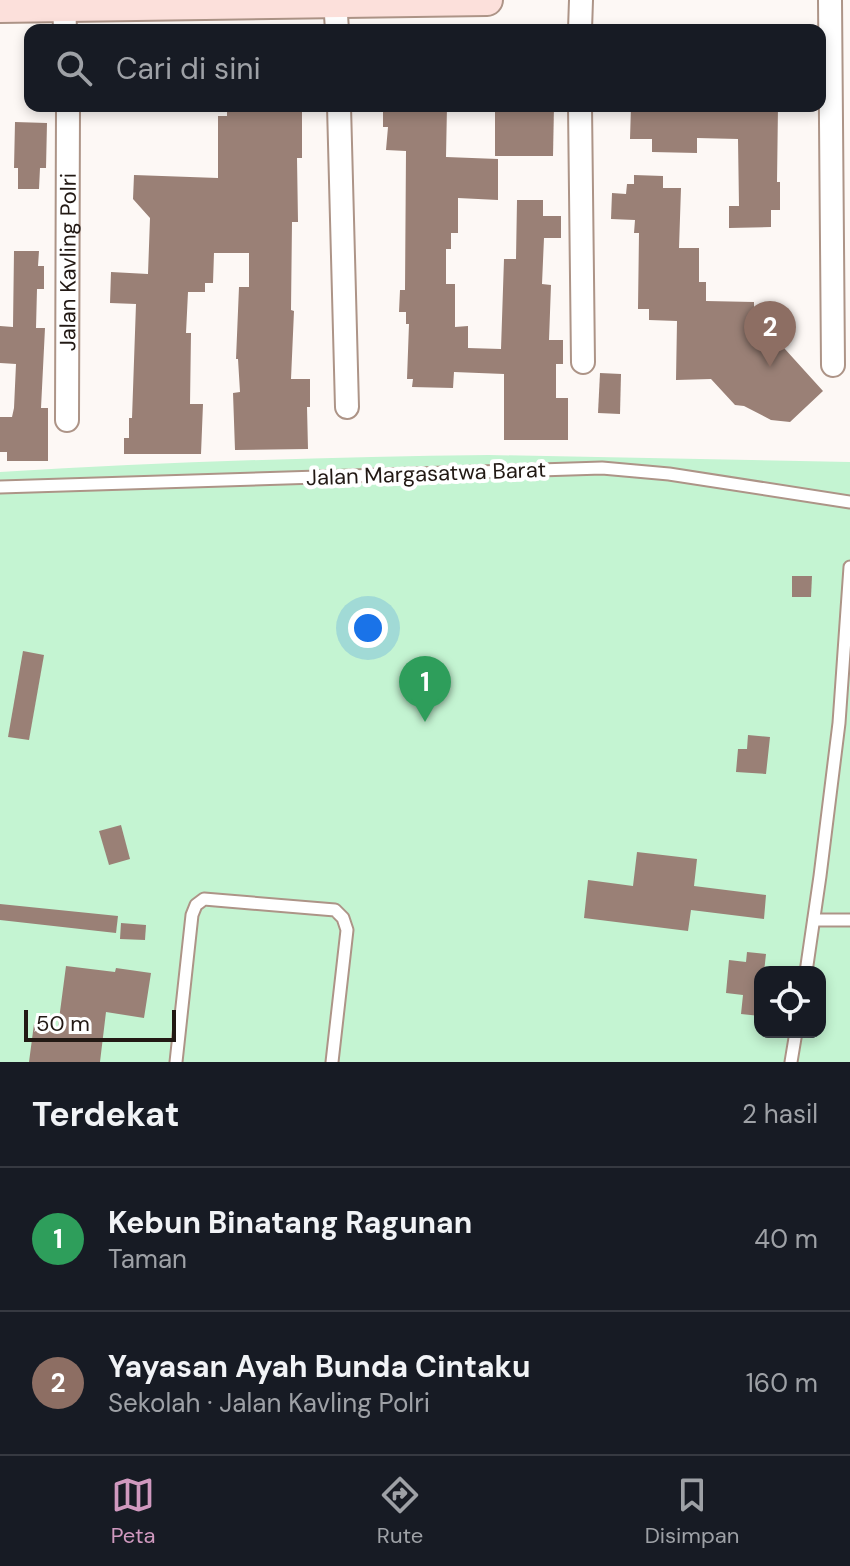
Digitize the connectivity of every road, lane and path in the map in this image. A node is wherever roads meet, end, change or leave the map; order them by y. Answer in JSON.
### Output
{"nodes":[{"id":1,"x":487,"y":0,"type":"edge"},
{"id":2,"x":581,"y":0,"type":"edge"},
{"id":3,"x":830,"y":0,"type":"edge"},
{"id":4,"x":0,"y":7,"type":"edge"},
{"id":5,"x":336,"y":11,"type":"edge"},
{"id":6,"x":64,"y":12,"type":"edge"},
{"id":7,"x":580,"y":24,"type":"edge"},
{"id":8,"x":68,"y":112,"type":"edge"},
{"id":9,"x":339,"y":112,"type":"edge"},
{"id":10,"x":580,"y":112,"type":"edge"},
{"id":11,"x":583,"y":362,"type":"dead end"},
{"id":12,"x":833,"y":365,"type":"dead end"},
{"id":13,"x":347,"y":407,"type":"dead end"},
{"id":14,"x":67,"y":420,"type":"dead end"},
{"id":15,"x":0,"y":487,"type":"edge"},
{"id":16,"x":850,"y":502,"type":"edge"},
{"id":17,"x":850,"y":567,"type":"edge"},
{"id":18,"x":814,"y":920,"type":"junction"},
{"id":19,"x":850,"y":920,"type":"edge"},
{"id":20,"x":807,"y":966,"type":"edge"},
{"id":21,"x":795,"y":1038,"type":"edge"},
{"id":22,"x":176,"y":1062,"type":"edge"},
{"id":23,"x":332,"y":1062,"type":"edge"},
{"id":24,"x":791,"y":1062,"type":"edge"}],
"edges":[{"from":1,"to":5,"type":"main road"},
{"from":2,"to":7,"type":"street"},
{"from":3,"to":12,"type":"street"},
{"from":4,"to":6,"type":"main road"},
{"from":5,"to":6,"type":"main road"},
{"from":8,"to":14,"type":"street","name":"Jalan Kavling Polri"},
{"from":9,"to":13,"type":"street"},
{"from":10,"to":11,"type":"street"},
{"from":15,"to":16,"type":"lane","name":"Jalan Margasatwa Barat"},
{"from":17,"to":18,"type":"lane"},
{"from":18,"to":19,"type":"lane"},
{"from":18,"to":20,"type":"lane"},
{"from":21,"to":24,"type":"lane"},
{"from":22,"to":23,"type":"lane"}]}
